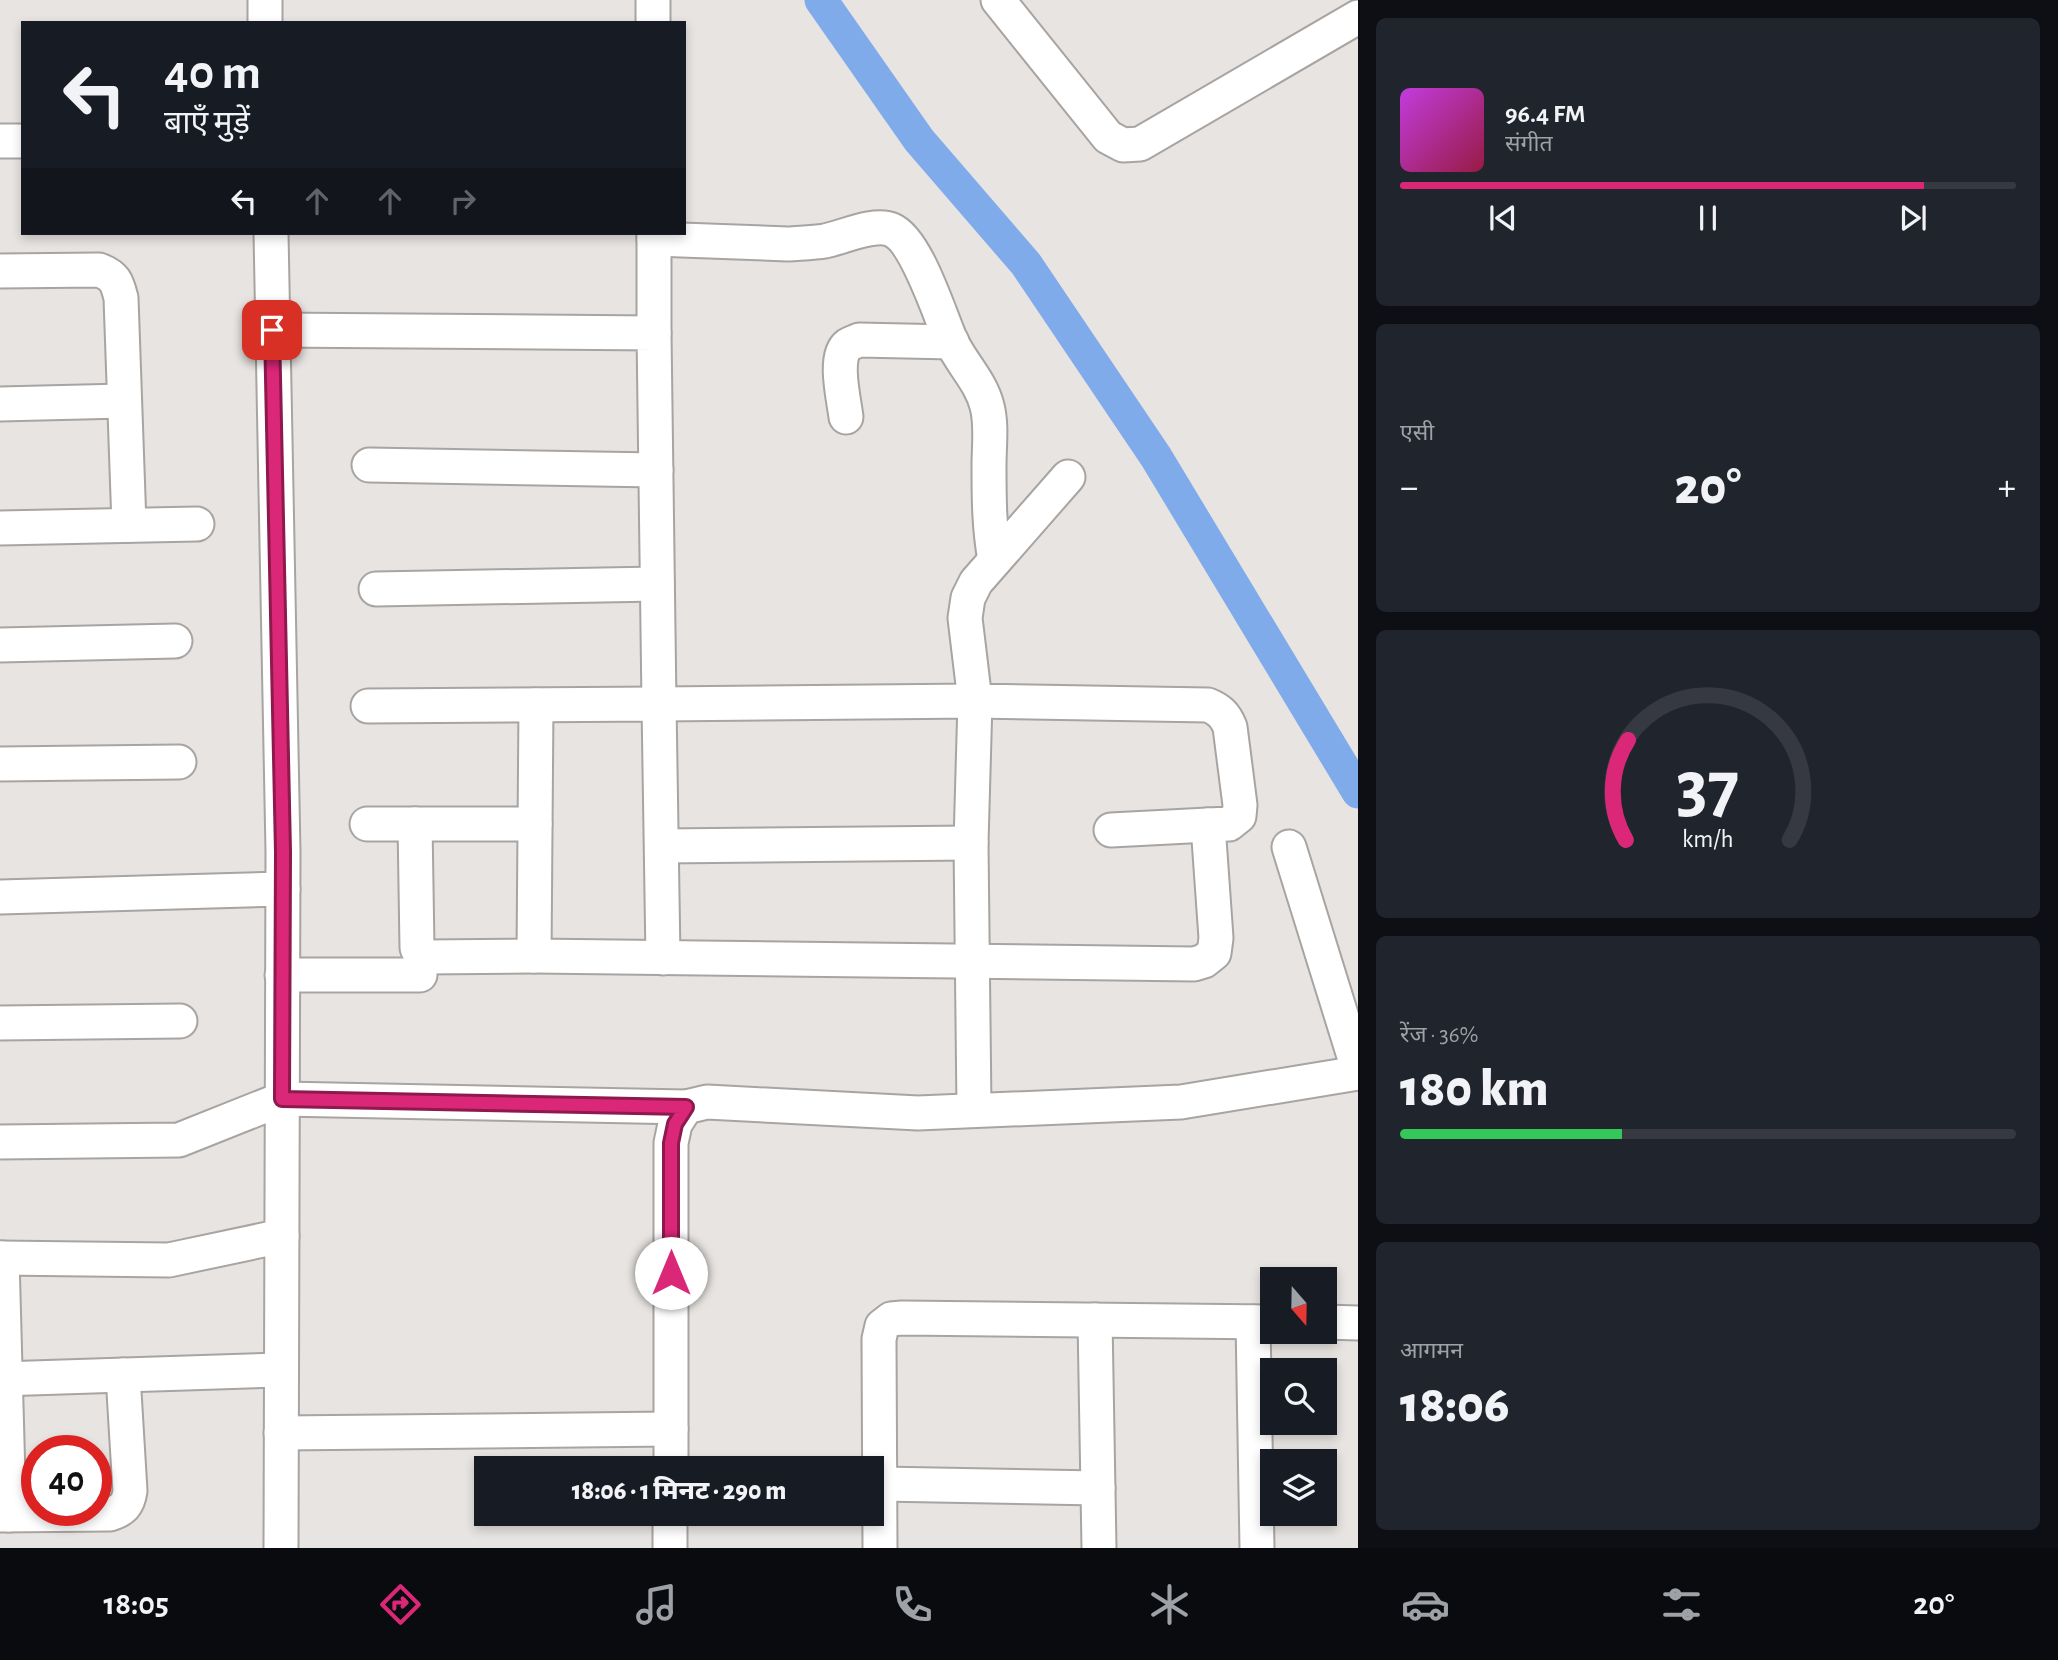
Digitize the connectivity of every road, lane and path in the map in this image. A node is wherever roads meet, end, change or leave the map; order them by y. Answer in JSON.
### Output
{"nodes":[{"id":1,"x":264,"y":0,"type":"edge"},
{"id":2,"x":653,"y":0,"type":"edge"},
{"id":3,"x":998,"y":0,"type":"edge"},
{"id":4,"x":1358,"y":17,"type":"edge"},
{"id":5,"x":265,"y":21,"type":"edge"},
{"id":6,"x":653,"y":21,"type":"edge"},
{"id":7,"x":0,"y":141,"type":"edge"},
{"id":8,"x":21,"y":141,"type":"edge"},
{"id":9,"x":271,"y":235,"type":"edge"},
{"id":10,"x":654,"y":236,"type":"edge"},
{"id":11,"x":0,"y":271,"type":"edge"},
{"id":12,"x":272,"y":330,"type":"junction"},
{"id":13,"x":654,"y":332,"type":"junction"},
{"id":14,"x":952,"y":342,"type":"junction"},
{"id":15,"x":124,"y":401,"type":"junction"},
{"id":16,"x":0,"y":404,"type":"edge"},
{"id":17,"x":846,"y":417,"type":"dead end"},
{"id":18,"x":369,"y":465,"type":"dead end"},
{"id":19,"x":656,"y":470,"type":"junction"},
{"id":20,"x":1068,"y":477,"type":"dead end"},
{"id":21,"x":197,"y":524,"type":"dead end"},
{"id":22,"x":129,"y":525,"type":"junction"},
{"id":23,"x":0,"y":528,"type":"edge"},
{"id":24,"x":995,"y":560,"type":"junction"},
{"id":25,"x":657,"y":584,"type":"junction"},
{"id":26,"x":376,"y":589,"type":"dead end"},
{"id":27,"x":175,"y":641,"type":"dead end"},
{"id":28,"x":0,"y":645,"type":"edge"},
{"id":29,"x":975,"y":701,"type":"junction"},
{"id":30,"x":659,"y":704,"type":"junction"},
{"id":31,"x":536,"y":705,"type":"junction"},
{"id":32,"x":368,"y":706,"type":"dead end"},
{"id":33,"x":179,"y":762,"type":"dead end"},
{"id":34,"x":0,"y":764,"type":"edge"},
{"id":35,"x":367,"y":824,"type":"dead end"},
{"id":36,"x":415,"y":824,"type":"junction"},
{"id":37,"x":535,"y":824,"type":"junction"},
{"id":38,"x":1208,"y":825,"type":"junction"},
{"id":39,"x":1111,"y":830,"type":"dead end"},
{"id":40,"x":971,"y":842,"type":"junction"},
{"id":41,"x":662,"y":846,"type":"junction"},
{"id":42,"x":1289,"y":847,"type":"dead end"},
{"id":43,"x":283,"y":889,"type":"junction"},
{"id":44,"x":0,"y":897,"type":"edge"},
{"id":45,"x":534,"y":956,"type":"junction"},
{"id":46,"x":663,"y":958,"type":"junction"},
{"id":47,"x":972,"y":961,"type":"junction"},
{"id":48,"x":282,"y":975,"type":"junction"},
{"id":49,"x":420,"y":975,"type":"dead end"},
{"id":50,"x":180,"y":1021,"type":"dead end"},
{"id":51,"x":0,"y":1023,"type":"edge"},
{"id":52,"x":1358,"y":1071,"type":"edge"},
{"id":53,"x":282,"y":1099,"type":"junction"},
{"id":54,"x":686,"y":1107,"type":"junction"},
{"id":55,"x":974,"y":1109,"type":"junction"},
{"id":56,"x":0,"y":1142,"type":"edge"},
{"id":57,"x":282,"y":1236,"type":"junction"},
{"id":58,"x":1,"y":1258,"type":"edge"},
{"id":59,"x":1095,"y":1320,"type":"junction"},
{"id":60,"x":1260,"y":1322,"type":"edge"},
{"id":61,"x":1337,"y":1322,"type":"edge"},
{"id":62,"x":1358,"y":1323,"type":"edge"},
{"id":63,"x":1262,"y":1344,"type":"edge"},
{"id":64,"x":282,"y":1370,"type":"junction"},
{"id":65,"x":123,"y":1375,"type":"junction"},
{"id":66,"x":3,"y":1378,"type":"edge"},
{"id":67,"x":671,"y":1429,"type":"junction"},
{"id":68,"x":281,"y":1433,"type":"junction"},
{"id":69,"x":671,"y":1456,"type":"edge"},
{"id":70,"x":880,"y":1456,"type":"edge"},
{"id":71,"x":884,"y":1484,"type":"edge"},
{"id":72,"x":1098,"y":1488,"type":"junction"},
{"id":73,"x":4,"y":1515,"type":"edge"},
{"id":74,"x":670,"y":1526,"type":"edge"},
{"id":75,"x":880,"y":1526,"type":"edge"},
{"id":76,"x":281,"y":1548,"type":"edge"},
{"id":77,"x":670,"y":1548,"type":"edge"},
{"id":78,"x":880,"y":1548,"type":"edge"},
{"id":79,"x":1099,"y":1548,"type":"edge"},
{"id":80,"x":1257,"y":1548,"type":"edge"}],
"edges":[{"from":1,"to":5,"type":"street"},
{"from":2,"to":6,"type":"street"},
{"from":3,"to":4,"type":"street"},
{"from":7,"to":8,"type":"street"},
{"from":9,"to":12,"type":"street"},
{"from":10,"to":13,"type":"street"},
{"from":10,"to":14,"type":"street"},
{"from":11,"to":15,"type":"street"},
{"from":12,"to":13,"type":"street"},
{"from":12,"to":43,"type":"street"},
{"from":13,"to":19,"type":"street"},
{"from":14,"to":17,"type":"street"},
{"from":14,"to":24,"type":"street"},
{"from":15,"to":16,"type":"street"},
{"from":15,"to":22,"type":"street"},
{"from":18,"to":19,"type":"street"},
{"from":19,"to":25,"type":"street"},
{"from":20,"to":24,"type":"street"},
{"from":21,"to":22,"type":"street"},
{"from":22,"to":23,"type":"street"},
{"from":24,"to":29,"type":"street"},
{"from":25,"to":26,"type":"street"},
{"from":25,"to":30,"type":"street"},
{"from":27,"to":28,"type":"street"},
{"from":29,"to":30,"type":"street"},
{"from":29,"to":38,"type":"street"},
{"from":29,"to":40,"type":"street"},
{"from":30,"to":31,"type":"street"},
{"from":30,"to":41,"type":"street"},
{"from":31,"to":32,"type":"street"},
{"from":31,"to":37,"type":"street"},
{"from":33,"to":34,"type":"street"},
{"from":35,"to":36,"type":"street"},
{"from":36,"to":37,"type":"street"},
{"from":36,"to":45,"type":"street"},
{"from":37,"to":45,"type":"street"},
{"from":38,"to":39,"type":"street"},
{"from":38,"to":47,"type":"street"},
{"from":40,"to":41,"type":"street"},
{"from":40,"to":47,"type":"street"},
{"from":41,"to":46,"type":"street"},
{"from":42,"to":52,"type":"street"},
{"from":43,"to":44,"type":"street"},
{"from":43,"to":48,"type":"street"},
{"from":45,"to":46,"type":"street"},
{"from":46,"to":47,"type":"street"},
{"from":47,"to":55,"type":"street"},
{"from":48,"to":49,"type":"street"},
{"from":48,"to":53,"type":"street"},
{"from":50,"to":51,"type":"street"},
{"from":52,"to":55,"type":"street"},
{"from":53,"to":54,"type":"street"},
{"from":53,"to":56,"type":"street"},
{"from":53,"to":57,"type":"street"},
{"from":54,"to":55,"type":"street"},
{"from":54,"to":67,"type":"street"},
{"from":57,"to":58,"type":"street"},
{"from":57,"to":64,"type":"street"},
{"from":58,"to":66,"type":"street"},
{"from":59,"to":60,"type":"street"},
{"from":59,"to":70,"type":"street"},
{"from":59,"to":72,"type":"street"},
{"from":61,"to":62,"type":"street"},
{"from":63,"to":80,"type":"street"},
{"from":64,"to":65,"type":"street"},
{"from":64,"to":68,"type":"street"},
{"from":65,"to":66,"type":"street"},
{"from":65,"to":73,"type":"street"},
{"from":66,"to":73,"type":"street"},
{"from":67,"to":68,"type":"street"},
{"from":67,"to":69,"type":"street"},
{"from":68,"to":76,"type":"street"},
{"from":71,"to":72,"type":"street"},
{"from":72,"to":79,"type":"street"},
{"from":74,"to":77,"type":"street"},
{"from":75,"to":78,"type":"street"}]}
